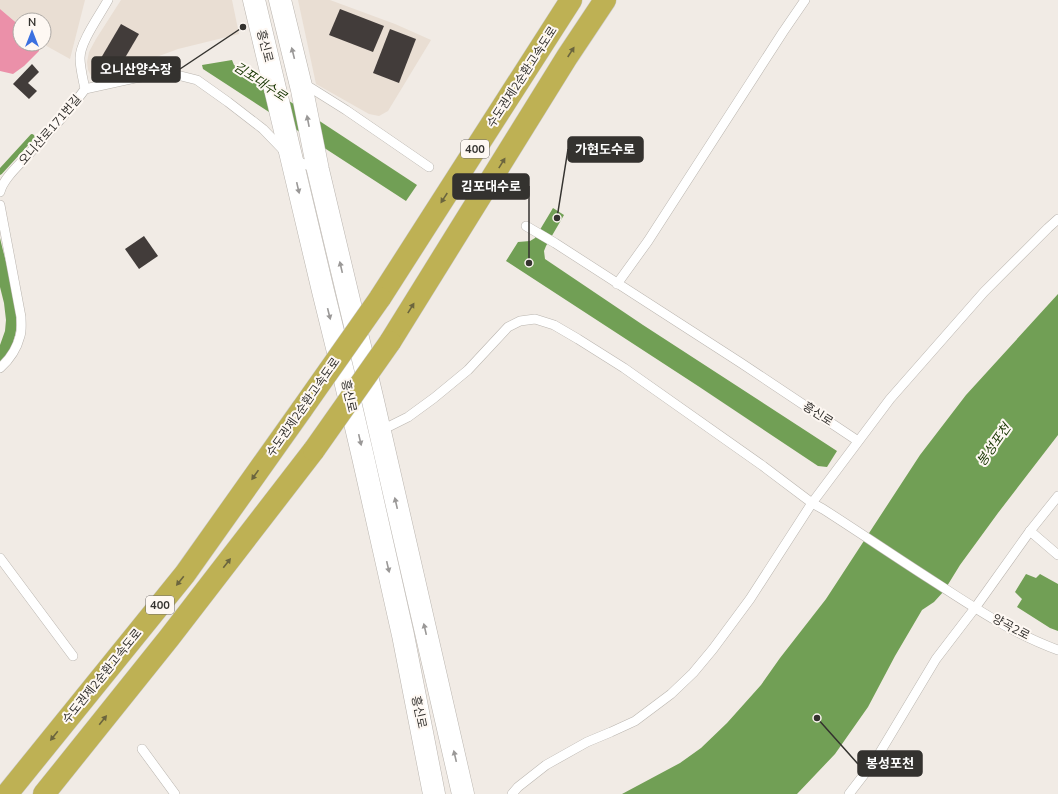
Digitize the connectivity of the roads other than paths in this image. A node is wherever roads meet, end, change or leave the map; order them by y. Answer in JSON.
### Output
{"nodes":[{"id":1,"x":108,"y":0,"type":"edge"},
{"id":2,"x":254,"y":0,"type":"edge"},
{"id":3,"x":280,"y":0,"type":"edge"},
{"id":4,"x":571,"y":0,"type":"edge"},
{"id":5,"x":604,"y":0,"type":"edge"},
{"id":6,"x":805,"y":0,"type":"edge"},
{"id":7,"x":301,"y":86,"type":"junction"},
{"id":8,"x":85,"y":89,"type":"junction"},
{"id":9,"x":291,"y":158,"type":"junction"},
{"id":10,"x":316,"y":161,"type":"junction"},
{"id":11,"x":429,"y":166,"type":"dead end"},
{"id":12,"x":0,"y":191,"type":"edge"},
{"id":13,"x":0,"y":205,"type":"edge"},
{"id":14,"x":1058,"y":219,"type":"edge"},
{"id":15,"x":526,"y":226,"type":"dead end"},
{"id":16,"x":617,"y":284,"type":"junction"},
{"id":17,"x":0,"y":368,"type":"edge"},
{"id":18,"x":380,"y":431,"type":"junction"},
{"id":19,"x":858,"y":441,"type":"junction"},
{"id":20,"x":1058,"y":496,"type":"edge"},
{"id":21,"x":812,"y":503,"type":"junction"},
{"id":22,"x":1030,"y":531,"type":"junction"},
{"id":23,"x":1058,"y":555,"type":"edge"},
{"id":24,"x":0,"y":558,"type":"edge"},
{"id":25,"x":975,"y":608,"type":"junction"},
{"id":26,"x":1058,"y":650,"type":"edge"},
{"id":27,"x":73,"y":656,"type":"dead end"},
{"id":28,"x":142,"y":749,"type":"dead end"},
{"id":29,"x":7,"y":794,"type":"edge"},
{"id":30,"x":44,"y":794,"type":"edge"},
{"id":31,"x":176,"y":794,"type":"edge"},
{"id":32,"x":434,"y":794,"type":"edge"},
{"id":33,"x":463,"y":794,"type":"edge"},
{"id":34,"x":512,"y":794,"type":"edge"},
{"id":35,"x":849,"y":794,"type":"edge"}],
"edges":[{"from":1,"to":8,"type":"lane","name":"오니산로171번길"},
{"from":2,"to":9,"type":"main road","name":"흥신로"},
{"from":7,"to":3,"type":"main road","name":"흥신로","one_way":true},
{"from":4,"to":29,"type":"highway","name":"수도권제2순환고속도로","number":"400","one_way":true,"bridge":true},
{"from":30,"to":5,"type":"highway","number":"400","one_way":true,"bridge":true},
{"from":6,"to":16,"type":"lane"},
{"from":10,"to":7,"type":"main road","name":"흥신로","one_way":true},
{"from":7,"to":11,"type":"lane"},
{"from":8,"to":9,"type":"lane"},
{"from":8,"to":12,"type":"lane","name":"오니산로171번길"},
{"from":9,"to":10,"type":"lane"},
{"from":9,"to":32,"type":"main road","name":"흥신로","one_way":true},
{"from":18,"to":10,"type":"main road","name":"흥신로","one_way":true},
{"from":13,"to":17,"type":"lane"},
{"from":14,"to":19,"type":"lane"},
{"from":15,"to":16,"type":"lane","name":"흥신로"},
{"from":16,"to":19,"type":"lane","name":"흥신로"},
{"from":18,"to":21,"type":"lane","name":"양곡2로"},
{"from":33,"to":18,"type":"main road","name":"흥신로","one_way":true},
{"from":19,"to":21,"type":"lane"},
{"from":20,"to":22,"type":"lane"},
{"from":21,"to":25,"type":"lane","name":"양곡2로"},
{"from":21,"to":34,"type":"lane"},
{"from":22,"to":23,"type":"lane"},
{"from":22,"to":25,"type":"lane"},
{"from":24,"to":27,"type":"lane"},
{"from":25,"to":26,"type":"lane","name":"양곡2로"},
{"from":25,"to":35,"type":"lane"},
{"from":28,"to":31,"type":"lane"}]}
